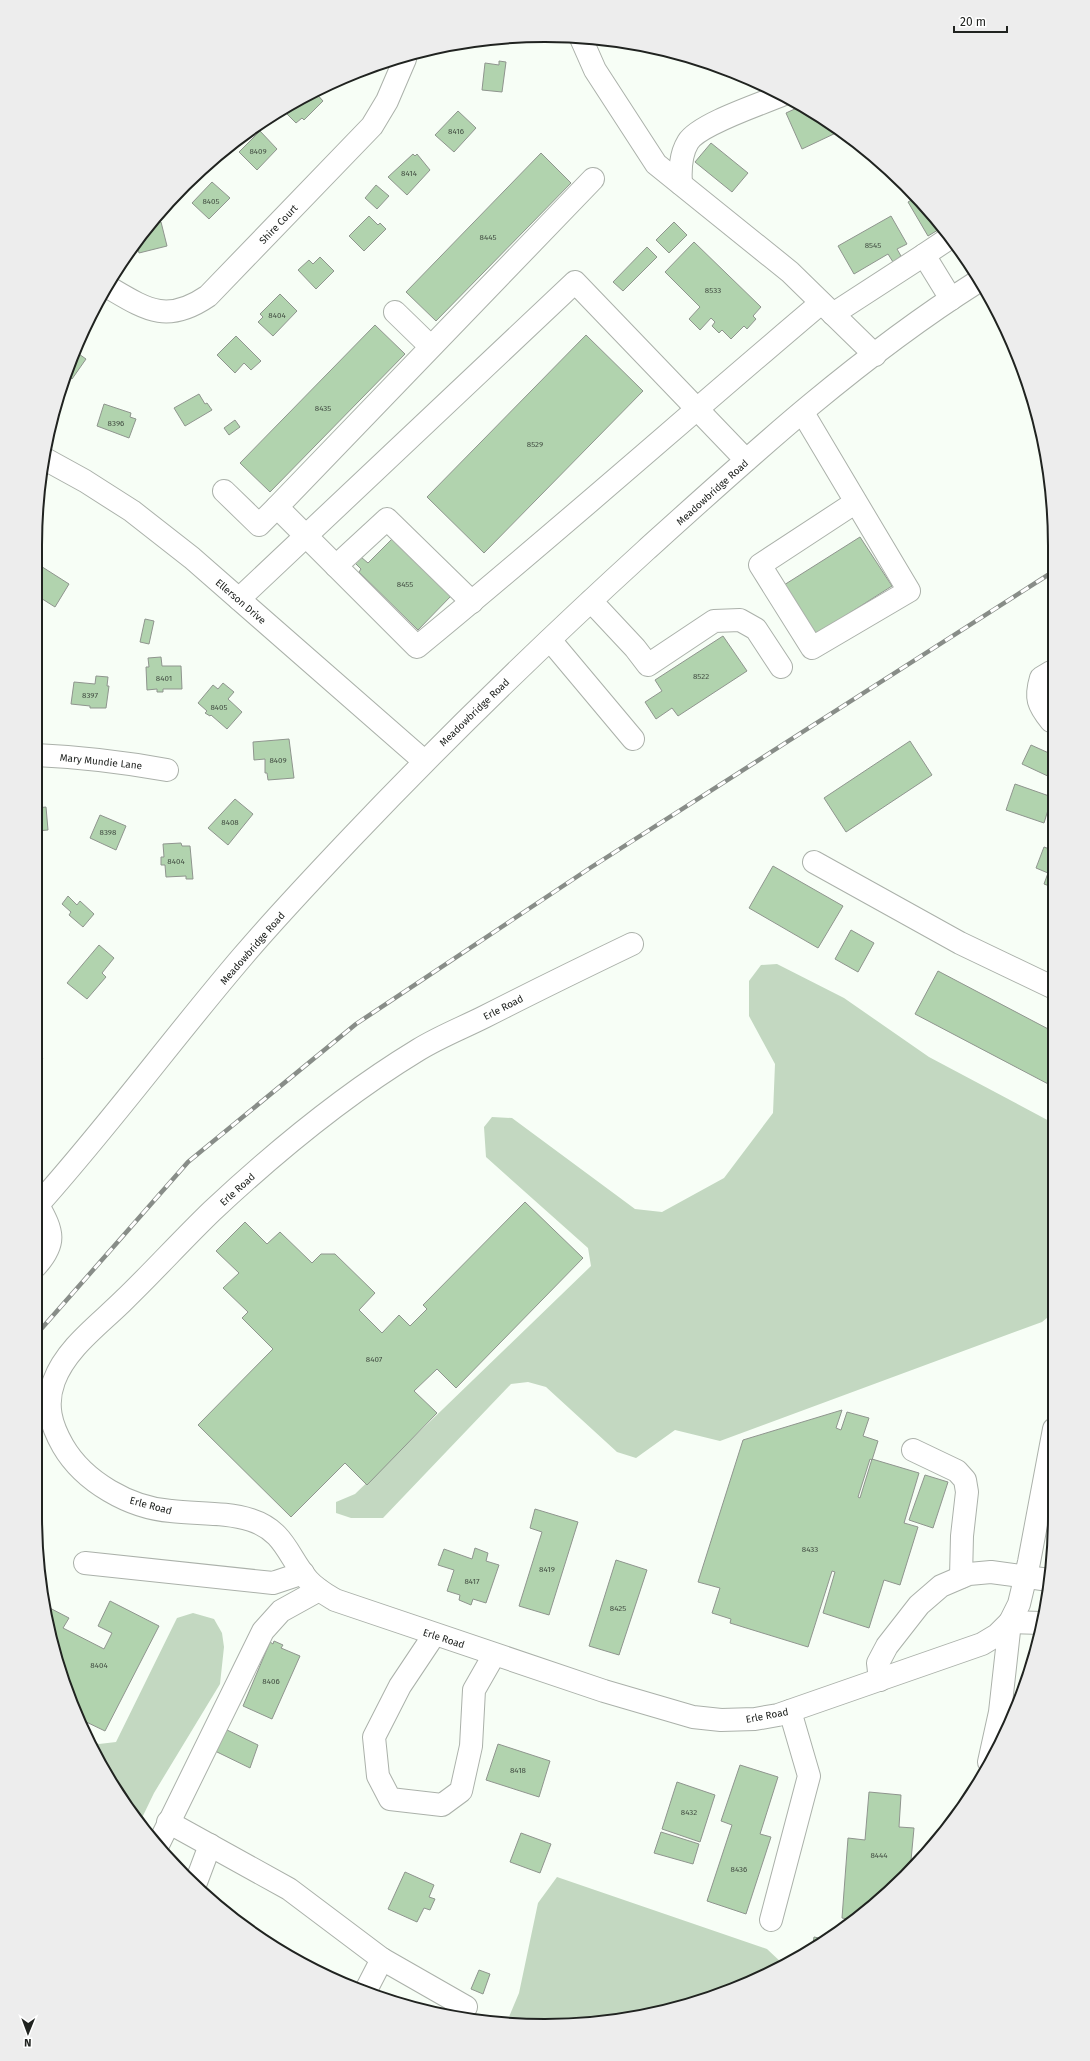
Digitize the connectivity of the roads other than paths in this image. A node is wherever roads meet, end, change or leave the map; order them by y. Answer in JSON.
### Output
{"nodes":[{"id":1,"x":583,"y":43,"type":"edge"},
{"id":2,"x":403,"y":63,"type":"edge"},
{"id":3,"x":775,"y":98,"type":"edge"},
{"id":4,"x":593,"y":178,"type":"dead end"},
{"id":5,"x":680,"y":184,"type":"junction"},
{"id":6,"x":946,"y":241,"type":"edge"},
{"id":7,"x":924,"y":255,"type":"junction"},
{"id":8,"x":974,"y":284,"type":"edge"},
{"id":9,"x":112,"y":289,"type":"edge"},
{"id":10,"x":951,"y":299,"type":"junction"},
{"id":11,"x":827,"y":308,"type":"junction"},
{"id":12,"x":395,"y":312,"type":"dead end"},
{"id":13,"x":430,"y":346,"type":"junction"},
{"id":14,"x":875,"y":355,"type":"junction"},
{"id":15,"x":696,"y":408,"type":"junction"},
{"id":16,"x":803,"y":413,"type":"junction"},
{"id":17,"x":746,"y":460,"type":"junction"},
{"id":18,"x":49,"y":461,"type":"edge"},
{"id":19,"x":224,"y":491,"type":"dead end"},
{"id":20,"x":856,"y":502,"type":"junction"},
{"id":21,"x":277,"y":507,"type":"junction"},
{"id":22,"x":305,"y":536,"type":"junction"},
{"id":23,"x":336,"y":566,"type":"junction"},
{"id":24,"x":239,"y":599,"type":"junction"},
{"id":25,"x":591,"y":601,"type":"junction"},
{"id":26,"x":472,"y":602,"type":"junction"},
{"id":27,"x":550,"y":640,"type":"junction"},
{"id":28,"x":781,"y":667,"type":"dead end"},
{"id":29,"x":1048,"y":674,"type":"edge"},
{"id":30,"x":1048,"y":717,"type":"edge"},
{"id":31,"x":633,"y":739,"type":"dead end"},
{"id":32,"x":42,"y":755,"type":"edge"},
{"id":33,"x":424,"y":761,"type":"junction"},
{"id":34,"x":167,"y":770,"type":"dead end"},
{"id":35,"x":814,"y":862,"type":"dead end"},
{"id":36,"x":632,"y":944,"type":"dead end"},
{"id":37,"x":1048,"y":985,"type":"edge"},
{"id":38,"x":42,"y":1200,"type":"edge"},
{"id":39,"x":42,"y":1214,"type":"edge"},
{"id":40,"x":42,"y":1259,"type":"edge"},
{"id":41,"x":913,"y":1450,"type":"dead end"},
{"id":42,"x":1048,"y":1482,"type":"edge"},
{"id":43,"x":85,"y":1563,"type":"dead end"},
{"id":44,"x":303,"y":1573,"type":"junction"},
{"id":45,"x":962,"y":1577,"type":"junction"},
{"id":46,"x":1026,"y":1577,"type":"junction"},
{"id":47,"x":1044,"y":1579,"type":"edge"},
{"id":48,"x":319,"y":1590,"type":"junction"},
{"id":49,"x":1010,"y":1622,"type":"junction"},
{"id":50,"x":1036,"y":1623,"type":"edge"},
{"id":51,"x":434,"y":1635,"type":"junction"},
{"id":52,"x":494,"y":1655,"type":"junction"},
{"id":53,"x":880,"y":1680,"type":"junction"},
{"id":54,"x":790,"y":1711,"type":"junction"},
{"id":55,"x":999,"y":1731,"type":"edge"},
{"id":56,"x":168,"y":1822,"type":"junction"},
{"id":57,"x":160,"y":1840,"type":"edge"},
{"id":58,"x":210,"y":1845,"type":"junction"},
{"id":59,"x":197,"y":1879,"type":"edge"},
{"id":60,"x":772,"y":1920,"type":"dead end"},
{"id":61,"x":382,"y":1959,"type":"junction"},
{"id":62,"x":368,"y":1986,"type":"edge"},
{"id":63,"x":466,"y":2007,"type":"dead end"}],
"edges":[{"from":1,"to":5,"type":"street"},
{"from":2,"to":9,"type":"street","name":"Shire Court"},
{"from":3,"to":5,"type":"street"},
{"from":4,"to":13,"type":"street"},
{"from":5,"to":11,"type":"street"},
{"from":6,"to":7,"type":"street"},
{"from":7,"to":10,"type":"street"},
{"from":7,"to":11,"type":"street"},
{"from":8,"to":10,"type":"street","name":"Meadowbridge Road"},
{"from":10,"to":14,"type":"street","name":"Meadowbridge Road"},
{"from":11,"to":14,"type":"street"},
{"from":11,"to":15,"type":"street"},
{"from":12,"to":13,"type":"street"},
{"from":13,"to":21,"type":"street"},
{"from":14,"to":16,"type":"street","name":"Meadowbridge Road"},
{"from":15,"to":17,"type":"street"},
{"from":15,"to":22,"type":"street"},
{"from":15,"to":26,"type":"street"},
{"from":16,"to":17,"type":"street","name":"Meadowbridge Road"},
{"from":16,"to":20,"type":"street"},
{"from":17,"to":25,"type":"street","name":"Meadowbridge Road"},
{"from":18,"to":24,"type":"street","name":"Ellerson Drive"},
{"from":19,"to":21,"type":"street"},
{"from":20,"to":20,"type":"street"},
{"from":21,"to":22,"type":"street"},
{"from":22,"to":23,"type":"street"},
{"from":22,"to":24,"type":"street"},
{"from":23,"to":26,"type":"street"},
{"from":23,"to":26,"type":"street"},
{"from":24,"to":33,"type":"street","name":"Ellerson Drive"},
{"from":25,"to":27,"type":"street","name":"Meadowbridge Road"},
{"from":25,"to":28,"type":"street"},
{"from":27,"to":31,"type":"street"},
{"from":27,"to":33,"type":"street","name":"Meadowbridge Road"},
{"from":29,"to":30,"type":"street"},
{"from":32,"to":34,"type":"street","name":"Mary Mundie Lane"},
{"from":33,"to":38,"type":"street","name":"Meadowbridge Road"},
{"from":35,"to":37,"type":"street"},
{"from":36,"to":44,"type":"street","name":"Erle Road"},
{"from":39,"to":40,"type":"street"},
{"from":41,"to":45,"type":"street"},
{"from":42,"to":46,"type":"street"},
{"from":43,"to":44,"type":"street"},
{"from":44,"to":48,"type":"street","name":"Erle Road"},
{"from":45,"to":46,"type":"street"},
{"from":45,"to":53,"type":"street"},
{"from":46,"to":47,"type":"street"},
{"from":46,"to":49,"type":"street"},
{"from":48,"to":51,"type":"street","name":"Erle Road"},
{"from":48,"to":56,"type":"street"},
{"from":49,"to":50,"type":"street"},
{"from":49,"to":53,"type":"street","name":"Erle Road"},
{"from":49,"to":55,"type":"street"},
{"from":51,"to":52,"type":"street","name":"Erle Road"},
{"from":51,"to":52,"type":"street"},
{"from":52,"to":54,"type":"street","name":"Erle Road"},
{"from":53,"to":54,"type":"street","name":"Erle Road"},
{"from":54,"to":60,"type":"street"},
{"from":56,"to":57,"type":"street"},
{"from":56,"to":58,"type":"street"},
{"from":58,"to":59,"type":"street"},
{"from":58,"to":61,"type":"street"},
{"from":61,"to":62,"type":"street"},
{"from":61,"to":63,"type":"street"}]}
